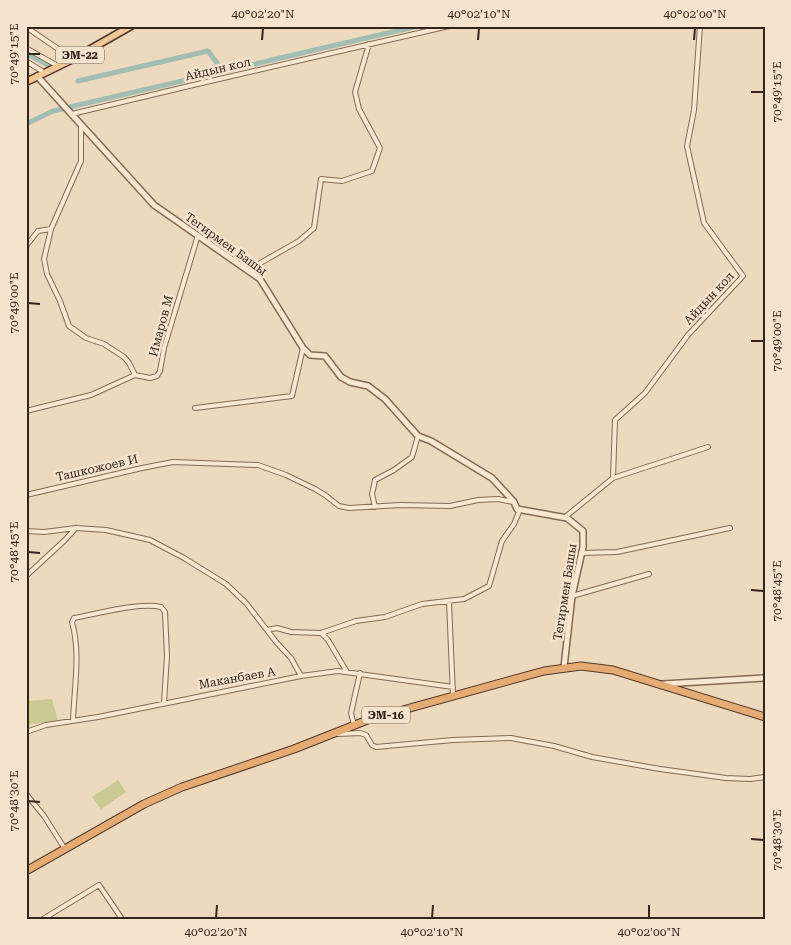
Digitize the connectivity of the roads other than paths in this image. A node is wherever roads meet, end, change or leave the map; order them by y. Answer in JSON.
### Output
{"nodes":[{"id":1,"x":26,"y":26,"type":"edge"},
{"id":2,"x":132,"y":26,"type":"edge"},
{"id":3,"x":449,"y":26,"type":"edge"},
{"id":4,"x":700,"y":26,"type":"edge"},
{"id":5,"x":369,"y":44,"type":"junction"},
{"id":6,"x":26,"y":48,"type":"edge"},
{"id":7,"x":73,"y":59,"type":"junction"},
{"id":8,"x":26,"y":62,"type":"edge"},
{"id":9,"x":58,"y":66,"type":"junction"},
{"id":10,"x":45,"y":73,"type":"junction"},
{"id":11,"x":37,"y":76,"type":"junction"},
{"id":12,"x":26,"y":82,"type":"edge"},
{"id":13,"x":72,"y":114,"type":"junction"},
{"id":14,"x":81,"y":125,"type":"junction"},
{"id":15,"x":51,"y":229,"type":"junction"},
{"id":16,"x":198,"y":235,"type":"junction"},
{"id":17,"x":26,"y":246,"type":"edge"},
{"id":18,"x":248,"y":270,"type":"junction"},
{"id":19,"x":303,"y":348,"type":"junction"},
{"id":20,"x":134,"y":375,"type":"junction"},
{"id":21,"x":195,"y":408,"type":"dead end"},
{"id":22,"x":26,"y":411,"type":"edge"},
{"id":23,"x":418,"y":436,"type":"junction"},
{"id":24,"x":708,"y":447,"type":"dead end"},
{"id":25,"x":613,"y":478,"type":"junction"},
{"id":26,"x":26,"y":495,"type":"edge"},
{"id":27,"x":514,"y":502,"type":"junction"},
{"id":28,"x":374,"y":507,"type":"junction"},
{"id":29,"x":517,"y":508,"type":"junction"},
{"id":30,"x":564,"y":518,"type":"junction"},
{"id":31,"x":76,"y":528,"type":"junction"},
{"id":32,"x":730,"y":528,"type":"dead end"},
{"id":33,"x":26,"y":531,"type":"edge"},
{"id":34,"x":581,"y":553,"type":"junction"},
{"id":35,"x":649,"y":574,"type":"dead end"},
{"id":36,"x":26,"y":576,"type":"edge"},
{"id":37,"x":572,"y":596,"type":"junction"},
{"id":38,"x":449,"y":602,"type":"junction"},
{"id":39,"x":267,"y":630,"type":"junction"},
{"id":40,"x":321,"y":633,"type":"junction"},
{"id":41,"x":564,"y":667,"type":"junction"},
{"id":42,"x":347,"y":672,"type":"junction"},
{"id":43,"x":360,"y":673,"type":"junction"},
{"id":44,"x":301,"y":676,"type":"junction"},
{"id":45,"x":765,"y":678,"type":"edge"},
{"id":46,"x":660,"y":684,"type":"junction"},
{"id":47,"x":453,"y":687,"type":"junction"},
{"id":48,"x":453,"y":696,"type":"junction"},
{"id":49,"x":164,"y":702,"type":"junction"},
{"id":50,"x":765,"y":717,"type":"edge"},
{"id":51,"x":73,"y":721,"type":"junction"},
{"id":52,"x":354,"y":726,"type":"junction"},
{"id":53,"x":26,"y":732,"type":"edge"},
{"id":54,"x":331,"y":734,"type":"junction"},
{"id":55,"x":765,"y":777,"type":"edge"},
{"id":56,"x":27,"y":797,"type":"edge"},
{"id":57,"x":65,"y":849,"type":"junction"},
{"id":58,"x":26,"y":870,"type":"edge"},
{"id":59,"x":43,"y":919,"type":"edge"},
{"id":60,"x":122,"y":919,"type":"edge"}],
"edges":[{"from":1,"to":7,"type":"street"},
{"from":2,"to":7,"type":"main road","number":"ЭМ-22"},
{"from":3,"to":5,"type":"street","name":"Айдын кол"},
{"from":4,"to":25,"type":"street","name":"Айдын кол"},
{"from":5,"to":13,"type":"street","name":"Айдын кол"},
{"from":5,"to":18,"type":"street"},
{"from":6,"to":9,"type":"street"},
{"from":7,"to":9,"type":"main road","number":"ЭМ-22"},
{"from":8,"to":10,"type":"street"},
{"from":9,"to":10,"type":"main road","number":"ЭМ-22"},
{"from":10,"to":11,"type":"main road","number":"ЭМ-22"},
{"from":11,"to":12,"type":"main road","number":"ЭМ-22"},
{"from":11,"to":13,"type":"street","name":"Тегирмен Башы"},
{"from":13,"to":14,"type":"street","name":"Тегирмен Башы"},
{"from":14,"to":15,"type":"street"},
{"from":14,"to":16,"type":"street","name":"Тегирмен Башы"},
{"from":15,"to":17,"type":"street"},
{"from":15,"to":20,"type":"street"},
{"from":16,"to":18,"type":"street","name":"Тегирмен Башы"},
{"from":16,"to":20,"type":"street","name":"Имаров М"},
{"from":18,"to":19,"type":"street","name":"Тегирмен Башы"},
{"from":19,"to":21,"type":"street"},
{"from":19,"to":23,"type":"street"},
{"from":20,"to":22,"type":"street","name":"Имаров М"},
{"from":23,"to":27,"type":"street"},
{"from":23,"to":28,"type":"street"},
{"from":24,"to":25,"type":"street"},
{"from":25,"to":30,"type":"street"},
{"from":26,"to":28,"type":"street","name":"Ташкожоев И"},
{"from":27,"to":28,"type":"street","name":"Ташкожоев И"},
{"from":27,"to":29,"type":"street"},
{"from":29,"to":30,"type":"street","name":"Тегирмен Башы"},
{"from":29,"to":38,"type":"street"},
{"from":30,"to":34,"type":"street","name":"Тегирмен Башы"},
{"from":31,"to":33,"type":"street"},
{"from":31,"to":36,"type":"street"},
{"from":31,"to":39,"type":"street"},
{"from":32,"to":34,"type":"street"},
{"from":34,"to":37,"type":"street","name":"Тегирмен Башы"},
{"from":35,"to":37,"type":"street"},
{"from":37,"to":41,"type":"street","name":"Тегирмен Башы"},
{"from":38,"to":40,"type":"street"},
{"from":38,"to":47,"type":"street"},
{"from":39,"to":40,"type":"street"},
{"from":39,"to":44,"type":"street"},
{"from":40,"to":42,"type":"street"},
{"from":41,"to":46,"type":"highway","number":"ЭМ-16"},
{"from":41,"to":48,"type":"highway","number":"ЭМ-16"},
{"from":42,"to":43,"type":"street","name":"Маканбаев А"},
{"from":42,"to":44,"type":"street","name":"Маканбаев А"},
{"from":43,"to":47,"type":"street","name":"Маканбаев А"},
{"from":43,"to":52,"type":"street"},
{"from":44,"to":49,"type":"street","name":"Маканбаев А"},
{"from":45,"to":46,"type":"street"},
{"from":46,"to":50,"type":"highway","number":"ЭМ-16"},
{"from":47,"to":48,"type":"street"},
{"from":48,"to":52,"type":"highway","number":"ЭМ-16"},
{"from":49,"to":51,"type":"street","name":"Маканбаев А"},
{"from":49,"to":51,"type":"street"},
{"from":51,"to":53,"type":"street","name":"Маканбаев А"},
{"from":52,"to":54,"type":"highway","number":"ЭМ-16"},
{"from":54,"to":55,"type":"street"},
{"from":54,"to":57,"type":"highway","number":"ЭМ-16"},
{"from":56,"to":57,"type":"street"},
{"from":57,"to":58,"type":"highway","number":"ЭМ-16"},
{"from":59,"to":60,"type":"street"}]}
